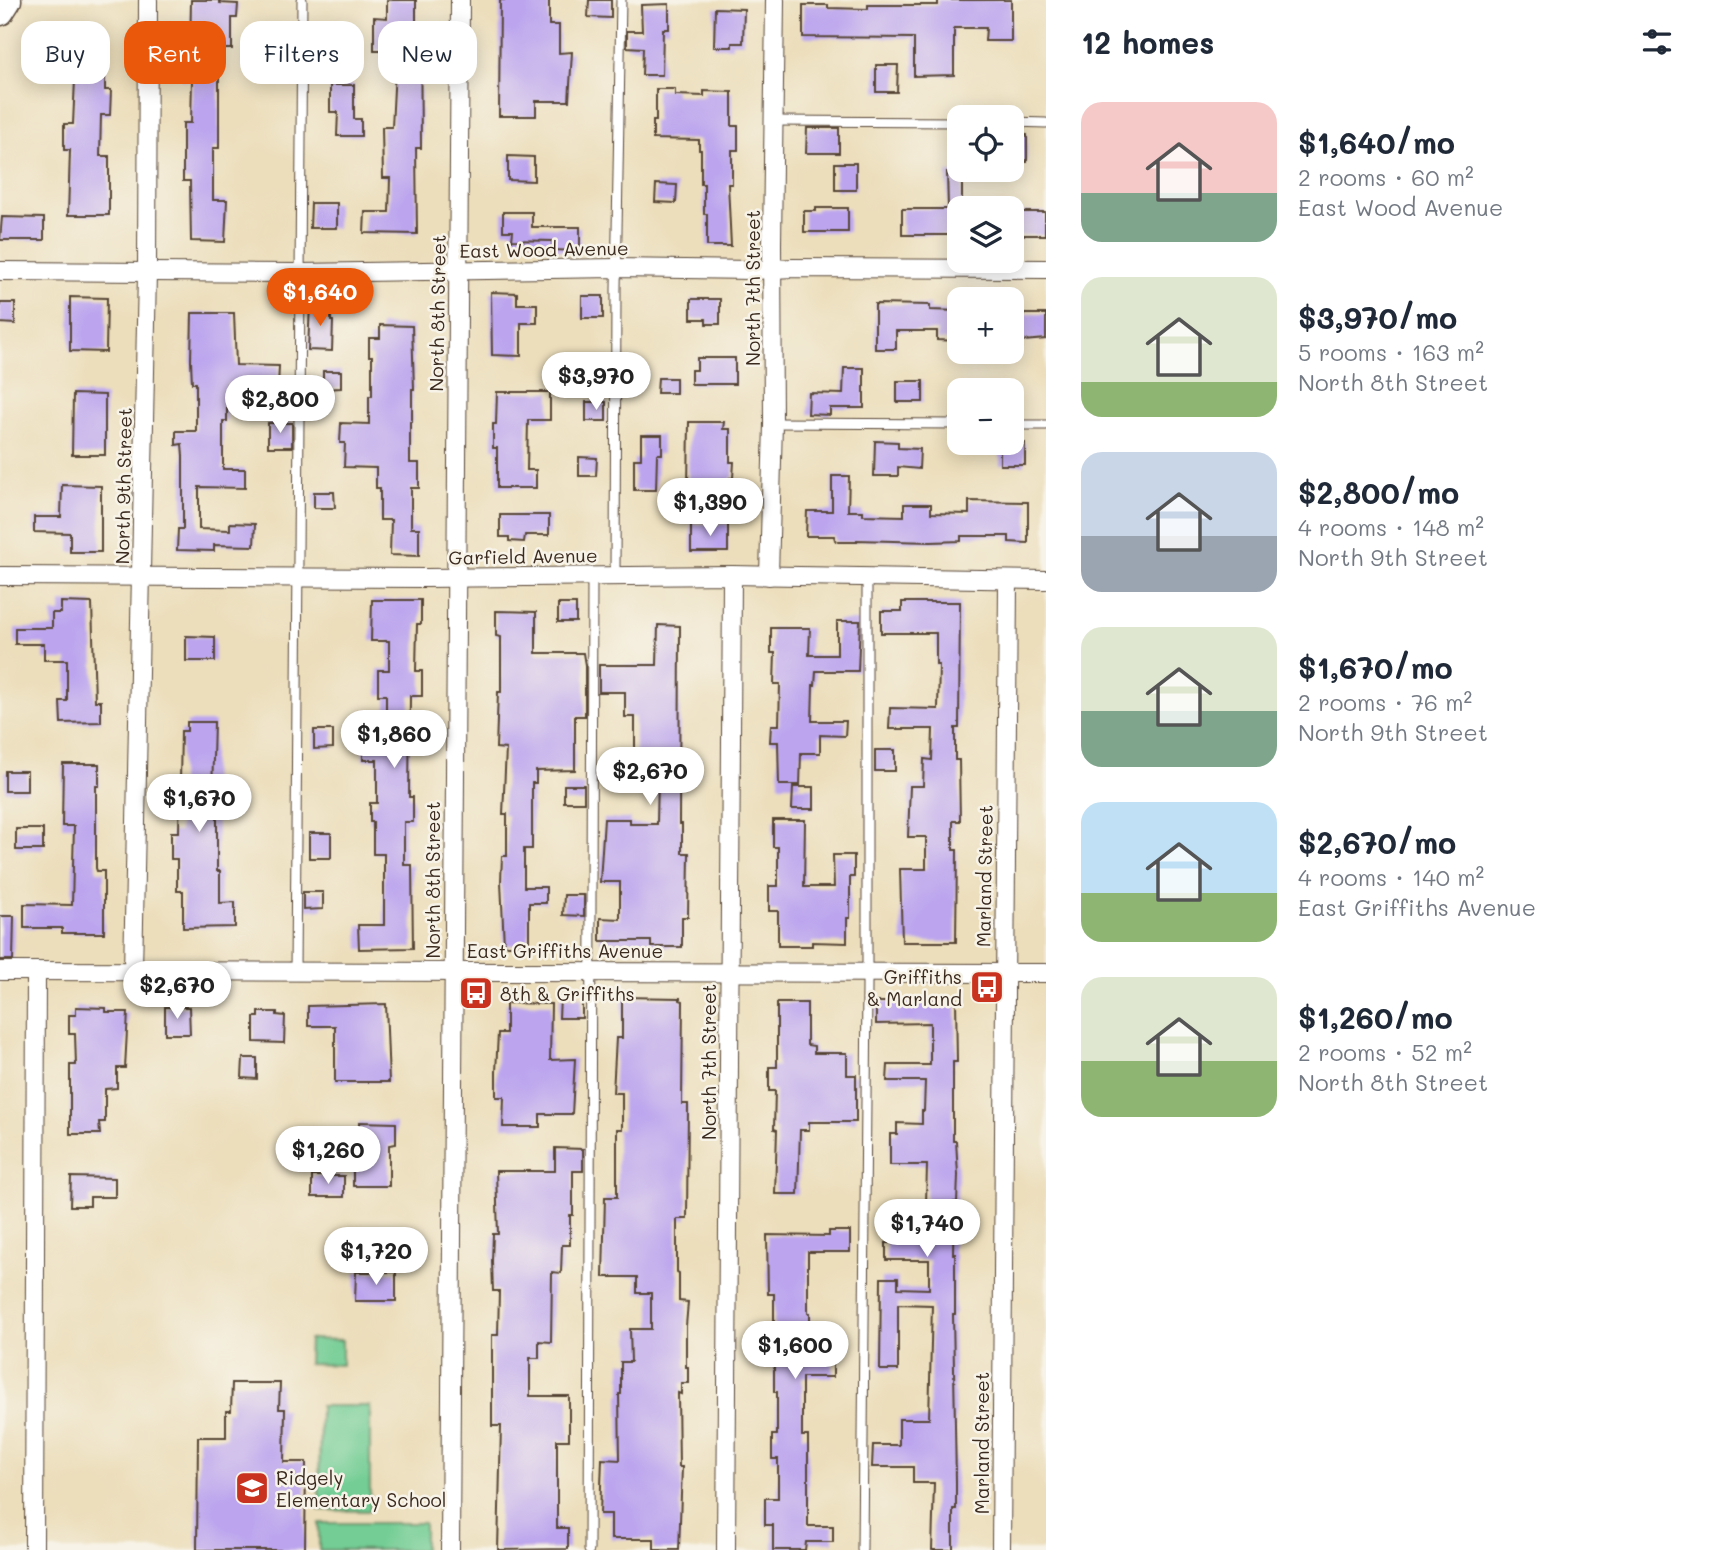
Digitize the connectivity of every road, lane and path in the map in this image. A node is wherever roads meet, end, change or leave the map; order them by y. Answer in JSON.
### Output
{"nodes":[{"id":1,"x":7,"y":0,"type":"edge"},
{"id":2,"x":148,"y":0,"type":"edge"},
{"id":3,"x":302,"y":0,"type":"edge"},
{"id":4,"x":460,"y":0,"type":"edge"},
{"id":5,"x":621,"y":0,"type":"edge"},
{"id":6,"x":775,"y":0,"type":"edge"},
{"id":7,"x":0,"y":10,"type":"edge"},
{"id":8,"x":773,"y":121,"type":"junction"},
{"id":9,"x":947,"y":122,"type":"edge"},
{"id":10,"x":1024,"y":122,"type":"edge"},
{"id":11,"x":1046,"y":123,"type":"edge"},
{"id":12,"x":616,"y":268,"type":"junction"},
{"id":13,"x":772,"y":268,"type":"junction"},
{"id":14,"x":1046,"y":269,"type":"edge"},
{"id":15,"x":0,"y":271,"type":"edge"},
{"id":16,"x":458,"y":271,"type":"junction"},
{"id":17,"x":147,"y":272,"type":"junction"},
{"id":18,"x":300,"y":273,"type":"junction"},
{"id":19,"x":773,"y":423,"type":"junction"},
{"id":20,"x":947,"y":424,"type":"edge"},
{"id":21,"x":1024,"y":425,"type":"edge"},
{"id":22,"x":1046,"y":425,"type":"edge"},
{"id":23,"x":592,"y":575,"type":"junction"},
{"id":24,"x":615,"y":575,"type":"junction"},
{"id":25,"x":732,"y":575,"type":"junction"},
{"id":26,"x":0,"y":576,"type":"edge"},
{"id":27,"x":142,"y":576,"type":"junction"},
{"id":28,"x":769,"y":576,"type":"junction"},
{"id":29,"x":297,"y":577,"type":"junction"},
{"id":30,"x":455,"y":578,"type":"junction"},
{"id":31,"x":867,"y":578,"type":"junction"},
{"id":32,"x":1008,"y":580,"type":"junction"},
{"id":33,"x":1046,"y":580,"type":"edge"},
{"id":34,"x":0,"y":971,"type":"edge"},
{"id":35,"x":36,"y":971,"type":"junction"},
{"id":36,"x":453,"y":971,"type":"junction"},
{"id":37,"x":591,"y":971,"type":"junction"},
{"id":38,"x":133,"y":972,"type":"junction"},
{"id":39,"x":730,"y":972,"type":"junction"},
{"id":40,"x":295,"y":973,"type":"junction"},
{"id":41,"x":867,"y":973,"type":"junction"},
{"id":42,"x":1005,"y":973,"type":"junction"},
{"id":43,"x":1046,"y":973,"type":"edge"},
{"id":44,"x":34,"y":1550,"type":"edge"},
{"id":45,"x":450,"y":1550,"type":"edge"},
{"id":46,"x":589,"y":1550,"type":"edge"},
{"id":47,"x":726,"y":1550,"type":"edge"},
{"id":48,"x":862,"y":1550,"type":"edge"},
{"id":49,"x":1001,"y":1550,"type":"edge"}],
"edges":[{"from":1,"to":7,"type":"main road"},
{"from":2,"to":17,"type":"street","name":"North 9th Street"},
{"from":3,"to":18,"type":"lane"},
{"from":4,"to":16,"type":"street","name":"North 8th Street"},
{"from":5,"to":12,"type":"lane"},
{"from":6,"to":8,"type":"street","name":"North 7th Street"},
{"from":8,"to":9,"type":"lane"},
{"from":8,"to":13,"type":"street","name":"North 7th Street"},
{"from":10,"to":11,"type":"lane"},
{"from":12,"to":13,"type":"street","name":"East Wood Avenue"},
{"from":12,"to":16,"type":"street","name":"East Wood Avenue"},
{"from":12,"to":24,"type":"lane"},
{"from":13,"to":14,"type":"street","name":"East Wood Avenue"},
{"from":13,"to":19,"type":"street","name":"North 7th Street"},
{"from":15,"to":17,"type":"street","name":"East Wood Avenue"},
{"from":16,"to":18,"type":"street","name":"East Wood Avenue"},
{"from":16,"to":30,"type":"street","name":"North 8th Street"},
{"from":17,"to":18,"type":"street","name":"East Wood Avenue"},
{"from":17,"to":27,"type":"street","name":"North 9th Street"},
{"from":18,"to":29,"type":"lane"},
{"from":19,"to":20,"type":"lane"},
{"from":19,"to":28,"type":"street","name":"North 7th Street"},
{"from":21,"to":22,"type":"lane"},
{"from":23,"to":24,"type":"street","name":"Garfield Avenue"},
{"from":23,"to":30,"type":"street","name":"Garfield Avenue"},
{"from":23,"to":37,"type":"lane"},
{"from":24,"to":25,"type":"street","name":"Garfield Avenue"},
{"from":25,"to":28,"type":"street","name":"Garfield Avenue"},
{"from":25,"to":39,"type":"street","name":"North 7th Street"},
{"from":26,"to":27,"type":"street","name":"Garfield Avenue"},
{"from":27,"to":29,"type":"street","name":"Garfield Avenue"},
{"from":27,"to":38,"type":"street","name":"North 9th Street"},
{"from":28,"to":31,"type":"street","name":"Garfield Avenue"},
{"from":29,"to":30,"type":"street","name":"Garfield Avenue"},
{"from":29,"to":40,"type":"lane"},
{"from":30,"to":36,"type":"street","name":"North 8th Street"},
{"from":31,"to":32,"type":"street","name":"Garfield Avenue"},
{"from":31,"to":41,"type":"lane"},
{"from":32,"to":33,"type":"street","name":"Garfield Avenue"},
{"from":32,"to":42,"type":"street","name":"Marland Street"},
{"from":34,"to":35,"type":"street","name":"East Griffiths Avenue"},
{"from":35,"to":38,"type":"street","name":"East Griffiths Avenue"},
{"from":35,"to":44,"type":"street"},
{"from":36,"to":37,"type":"street","name":"East Griffiths Avenue"},
{"from":36,"to":40,"type":"street","name":"East Griffiths Avenue"},
{"from":36,"to":45,"type":"street","name":"North 8th Street"},
{"from":37,"to":39,"type":"street","name":"East Griffiths Avenue"},
{"from":37,"to":46,"type":"lane"},
{"from":38,"to":40,"type":"street","name":"East Griffiths Avenue"},
{"from":39,"to":41,"type":"street","name":"East Griffiths Avenue"},
{"from":39,"to":47,"type":"street","name":"North 7th Street"},
{"from":41,"to":42,"type":"street","name":"East Griffiths Avenue"},
{"from":41,"to":48,"type":"lane"},
{"from":42,"to":43,"type":"street","name":"East Griffiths Avenue"},
{"from":42,"to":49,"type":"street","name":"Marland Street"}]}
